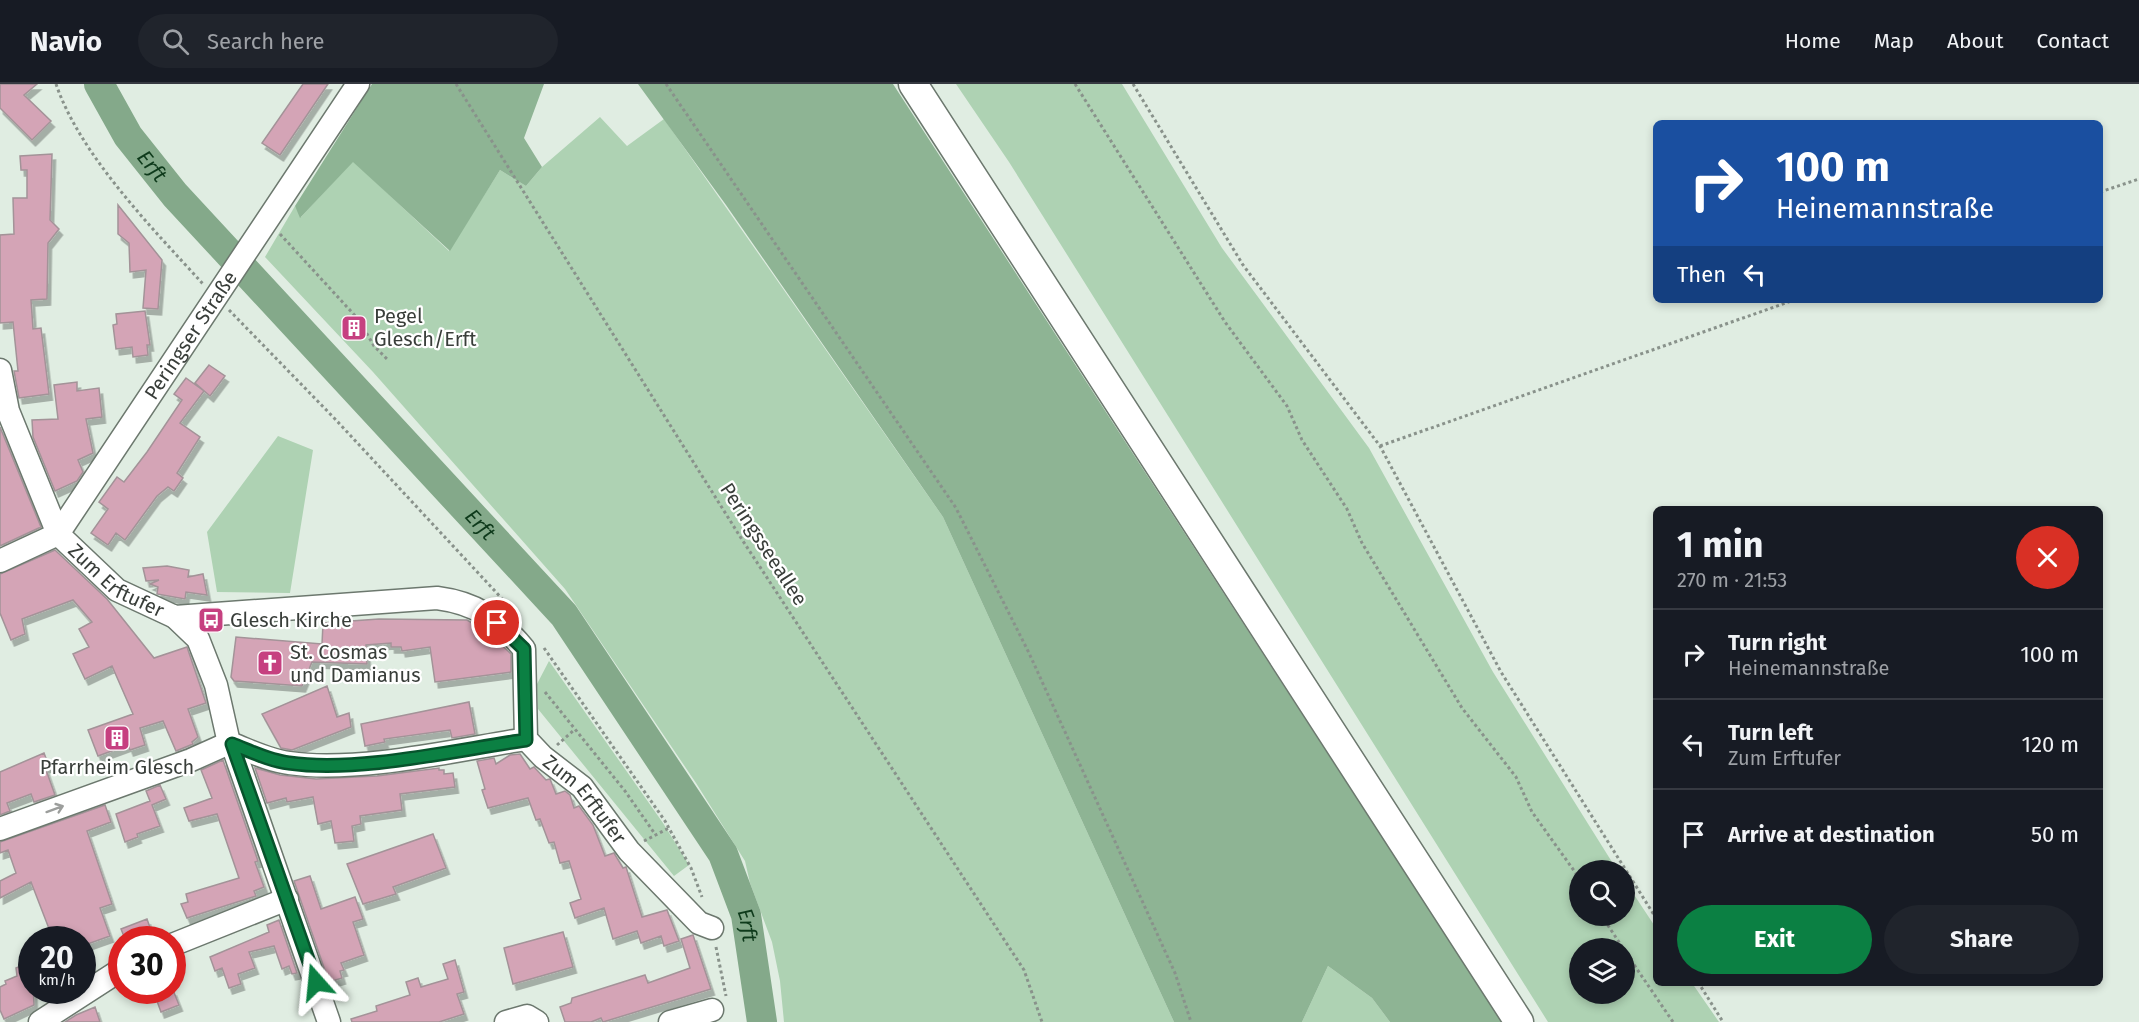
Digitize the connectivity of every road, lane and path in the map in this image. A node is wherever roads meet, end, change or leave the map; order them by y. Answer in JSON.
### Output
{"nodes":[{"id":1,"x":56,"y":84,"type":"edge"},
{"id":2,"x":358,"y":84,"type":"edge"},
{"id":3,"x":456,"y":84,"type":"edge"},
{"id":4,"x":666,"y":84,"type":"edge"},
{"id":5,"x":914,"y":84,"type":"edge"},
{"id":6,"x":1075,"y":84,"type":"edge"},
{"id":7,"x":1133,"y":84,"type":"edge"},
{"id":8,"x":2139,"y":178,"type":"edge"},
{"id":9,"x":2103,"y":191,"type":"edge"},
{"id":10,"x":267,"y":223,"type":"junction"},
{"id":11,"x":213,"y":291,"type":"junction"},
{"id":12,"x":1785,"y":303,"type":"edge"},
{"id":13,"x":388,"y":360,"type":"dead end"},
{"id":14,"x":0,"y":370,"type":"edge"},
{"id":15,"x":4,"y":412,"type":"edge"},
{"id":16,"x":1380,"y":446,"type":"junction"},
{"id":17,"x":58,"y":534,"type":"junction"},
{"id":18,"x":0,"y":561,"type":"edge"},
{"id":19,"x":175,"y":617,"type":"junction"},
{"id":20,"x":526,"y":667,"type":"junction"},
{"id":21,"x":526,"y":740,"type":"junction"},
{"id":22,"x":231,"y":744,"type":"junction"},
{"id":23,"x":669,"y":828,"type":"dead end"},
{"id":24,"x":0,"y":829,"type":"edge"},
{"id":25,"x":655,"y":834,"type":"junction"},
{"id":26,"x":629,"y":851,"type":"junction"},
{"id":27,"x":1569,"y":864,"type":"edge"},
{"id":28,"x":287,"y":899,"type":"junction"},
{"id":29,"x":1653,"y":913,"type":"edge"},
{"id":30,"x":712,"y":928,"type":"joint"},
{"id":31,"x":186,"y":939,"type":"edge"},
{"id":32,"x":1635,"y":965,"type":"edge"},
{"id":33,"x":108,"y":978,"type":"edge"},
{"id":34,"x":1700,"y":986,"type":"edge"},
{"id":35,"x":719,"y":1007,"type":"joint"},
{"id":36,"x":40,"y":1022,"type":"edge"},
{"id":37,"x":329,"y":1022,"type":"edge"},
{"id":38,"x":506,"y":1022,"type":"edge"},
{"id":39,"x":537,"y":1022,"type":"edge"},
{"id":40,"x":670,"y":1022,"type":"edge"},
{"id":41,"x":1042,"y":1022,"type":"edge"},
{"id":42,"x":1191,"y":1022,"type":"edge"},
{"id":43,"x":1519,"y":1022,"type":"edge"},
{"id":44,"x":1673,"y":1022,"type":"edge"},
{"id":45,"x":1723,"y":1022,"type":"edge"}],
"edges":[{"from":1,"to":11,"type":"path"},
{"from":2,"to":10,"type":"street","name":"Peringser Straße"},
{"from":3,"to":41,"type":"path","name":"Peringsseeallee"},
{"from":4,"to":42,"type":"path"},
{"from":5,"to":43,"type":"main road"},
{"from":6,"to":27,"type":"path"},
{"from":7,"to":16,"type":"path"},
{"from":8,"to":9,"type":"path"},
{"from":10,"to":11,"type":"street","name":"Peringser Straße"},
{"from":10,"to":13,"type":"path"},
{"from":11,"to":17,"type":"street","name":"Peringser Straße"},
{"from":12,"to":16,"type":"path"},
{"from":14,"to":15,"type":"street"},
{"from":15,"to":17,"type":"street"},
{"from":16,"to":29,"type":"path"},
{"from":17,"to":18,"type":"street"},
{"from":17,"to":19,"type":"street","name":"Zum Erftufer"},
{"from":19,"to":20,"type":"street","name":"Zum Erftufer"},
{"from":19,"to":22,"type":"street"},
{"from":20,"to":21,"type":"street","name":"Zum Erftufer"},
{"from":20,"to":25,"type":"path"},
{"from":21,"to":22,"type":"street"},
{"from":21,"to":26,"type":"street","name":"Zum Erftufer"},
{"from":24,"to":22,"type":"street","one_way":true},
{"from":22,"to":28,"type":"street"},
{"from":23,"to":25,"type":"path"},
{"from":25,"to":26,"type":"path"},
{"from":26,"to":30,"type":"street","name":"Zum Erftufer"},
{"from":28,"to":31,"type":"street"},
{"from":28,"to":37,"type":"street"},
{"from":30,"to":35,"type":"path"},
{"from":32,"to":44,"type":"path"},
{"from":33,"to":36,"type":"street"},
{"from":34,"to":45,"type":"path"},
{"from":35,"to":40,"type":"street"},
{"from":38,"to":39,"type":"street"}]}
